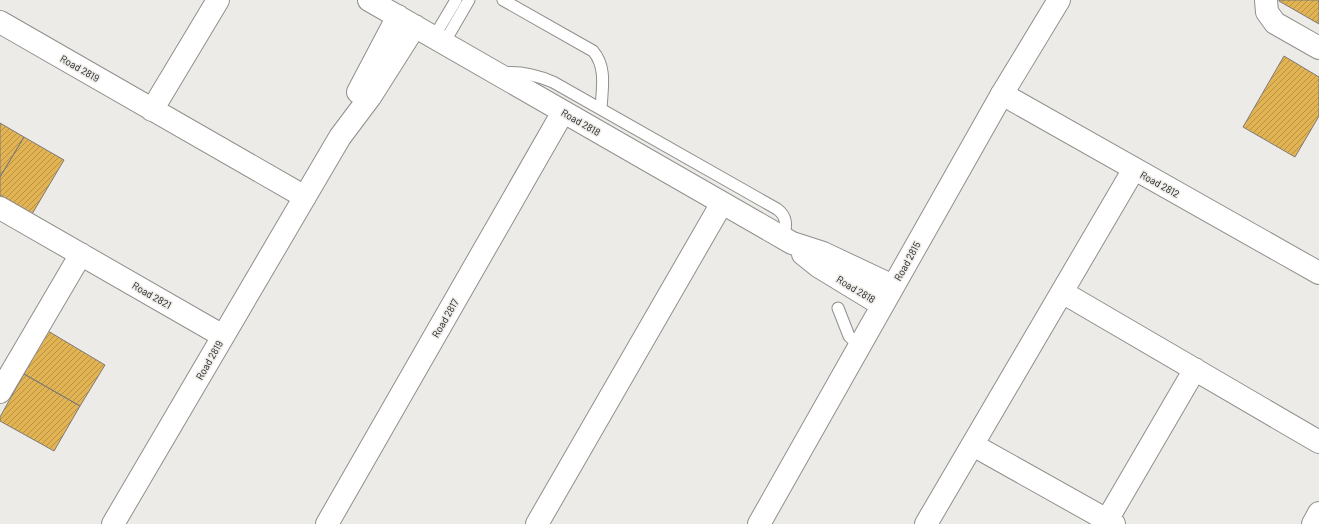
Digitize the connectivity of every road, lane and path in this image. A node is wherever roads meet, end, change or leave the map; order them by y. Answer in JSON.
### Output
{"nodes":[{"id":1,"x":218,"y":0,"type":"edge"},
{"id":2,"x":369,"y":0,"type":"edge"},
{"id":3,"x":456,"y":0,"type":"edge"},
{"id":4,"x":469,"y":0,"type":"edge"},
{"id":5,"x":503,"y":0,"type":"edge"},
{"id":6,"x":1059,"y":0,"type":"edge"},
{"id":7,"x":1266,"y":0,"type":"edge"},
{"id":8,"x":406,"y":21,"type":"junction"},
{"id":9,"x":0,"y":22,"type":"edge"},
{"id":10,"x":439,"y":40,"type":"junction"},
{"id":11,"x":1319,"y":48,"type":"edge"},
{"id":12,"x":497,"y":74,"type":"junction"},
{"id":13,"x":1002,"y":94,"type":"junction"},
{"id":14,"x":601,"y":109,"type":"junction"},
{"id":15,"x":152,"y":110,"type":"junction"},
{"id":16,"x":563,"y":112,"type":"junction"},
{"id":17,"x":1134,"y":169,"type":"junction"},
{"id":18,"x":305,"y":197,"type":"junction"},
{"id":19,"x":722,"y":203,"type":"junction"},
{"id":20,"x":0,"y":208,"type":"edge"},
{"id":21,"x":788,"y":240,"type":"junction"},
{"id":22,"x":82,"y":254,"type":"junction"},
{"id":23,"x":1319,"y":273,"type":"edge"},
{"id":24,"x":893,"y":286,"type":"junction"},
{"id":25,"x":1062,"y":292,"type":"junction"},
{"id":26,"x":882,"y":306,"type":"junction"},
{"id":27,"x":838,"y":308,"type":"dead end"},
{"id":28,"x":224,"y":336,"type":"junction"},
{"id":29,"x":859,"y":346,"type":"junction"},
{"id":30,"x":1195,"y":369,"type":"junction"},
{"id":31,"x":1,"y":389,"type":"edge"},
{"id":32,"x":1319,"y":442,"type":"edge"},
{"id":33,"x":973,"y":445,"type":"junction"},
{"id":34,"x":1319,"y":513,"type":"edge"},
{"id":35,"x":1110,"y":522,"type":"edge"},
{"id":36,"x":113,"y":524,"type":"edge"},
{"id":37,"x":327,"y":524,"type":"edge"},
{"id":38,"x":537,"y":524,"type":"edge"},
{"id":39,"x":759,"y":524,"type":"edge"},
{"id":40,"x":926,"y":524,"type":"edge"},
{"id":41,"x":1313,"y":524,"type":"edge"}],
"edges":[{"from":1,"to":15,"type":"street"},
{"from":2,"to":8,"type":"street","name":"Road 2818"},
{"from":3,"to":10,"type":"lane"},
{"from":4,"to":10,"type":"lane"},
{"from":5,"to":14,"type":"lane"},
{"from":6,"to":13,"type":"street","name":"Road 2815"},
{"from":7,"to":11,"type":"street"},
{"from":8,"to":10,"type":"street","name":"Road 2818"},
{"from":8,"to":18,"type":"street","name":"Road 2819"},
{"from":9,"to":15,"type":"street","name":"Road 2819"},
{"from":10,"to":12,"type":"street","name":"Road 2818"},
{"from":12,"to":14,"type":"lane"},
{"from":12,"to":16,"type":"street","name":"Road 2818"},
{"from":13,"to":17,"type":"street","name":"Road 2812"},
{"from":13,"to":24,"type":"street","name":"Road 2815"},
{"from":14,"to":21,"type":"lane"},
{"from":15,"to":18,"type":"street","name":"Road 2819"},
{"from":16,"to":19,"type":"street","name":"Road 2818"},
{"from":16,"to":37,"type":"street","name":"Road 2817"},
{"from":17,"to":23,"type":"street","name":"Road 2812"},
{"from":17,"to":25,"type":"street"},
{"from":18,"to":28,"type":"street","name":"Road 2819"},
{"from":19,"to":21,"type":"street","name":"Road 2818"},
{"from":19,"to":38,"type":"street"},
{"from":20,"to":22,"type":"street","name":"Road 2821"},
{"from":21,"to":24,"type":"street","name":"Road 2818"},
{"from":21,"to":26,"type":"street","name":"Road 2818"},
{"from":22,"to":28,"type":"street","name":"Road 2821"},
{"from":22,"to":31,"type":"street"},
{"from":24,"to":26,"type":"street","name":"Road 2815"},
{"from":25,"to":30,"type":"street"},
{"from":25,"to":33,"type":"street"},
{"from":26,"to":29,"type":"street","name":"Road 2815"},
{"from":27,"to":29,"type":"lane"},
{"from":28,"to":36,"type":"street","name":"Road 2819"},
{"from":29,"to":39,"type":"street","name":"Road 2815"},
{"from":30,"to":32,"type":"street"},
{"from":30,"to":35,"type":"street"},
{"from":33,"to":35,"type":"street"},
{"from":33,"to":40,"type":"street"},
{"from":34,"to":41,"type":"street"}]}
